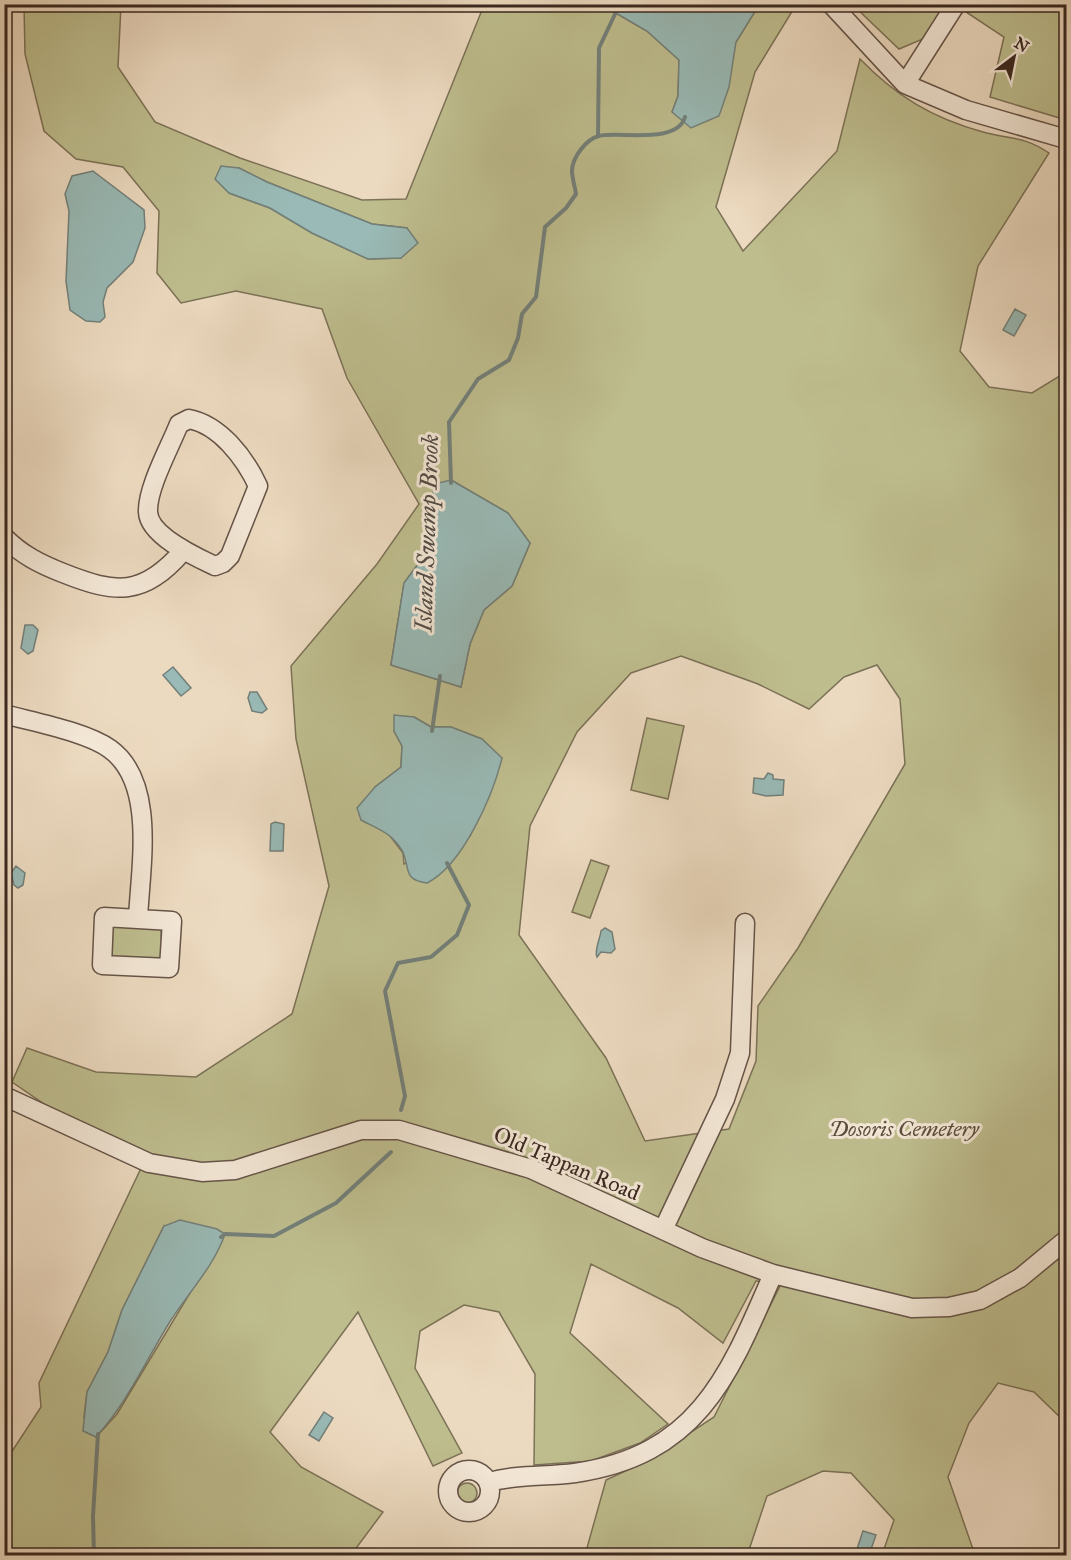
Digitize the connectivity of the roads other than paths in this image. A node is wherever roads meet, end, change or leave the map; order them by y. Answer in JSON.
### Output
{"nodes":[{"id":1,"x":831,"y":4,"type":"edge"},
{"id":2,"x":956,"y":4,"type":"edge"},
{"id":3,"x":905,"y":84,"type":"junction"},
{"id":4,"x":1066,"y":139,"type":"edge"},
{"id":5,"x":4,"y":537,"type":"edge"},
{"id":6,"x":183,"y":550,"type":"junction"},
{"id":7,"x":4,"y":714,"type":"edge"},
{"id":8,"x":138,"y":919,"type":"junction"},
{"id":9,"x":745,"y":923,"type":"dead end"},
{"id":10,"x":4,"y":1096,"type":"edge"},
{"id":11,"x":663,"y":1230,"type":"junction"},
{"id":12,"x":1066,"y":1240,"type":"edge"},
{"id":13,"x":773,"y":1274,"type":"junction"},
{"id":14,"x":489,"y":1482,"type":"dead end"}],
"edges":[{"from":1,"to":3,"type":"street"},
{"from":2,"to":3,"type":"street"},
{"from":3,"to":4,"type":"street"},
{"from":5,"to":6,"type":"street"},
{"from":6,"to":6,"type":"street"},
{"from":7,"to":8,"type":"street"},
{"from":8,"to":8,"type":"street"},
{"from":9,"to":11,"type":"street"},
{"from":10,"to":11,"type":"street","name":"Old Tappan Road"},
{"from":11,"to":13,"type":"street","name":"Old Tappan Road"},
{"from":12,"to":13,"type":"street","name":"Old Tappan Road"},
{"from":13,"to":14,"type":"street"}]}
